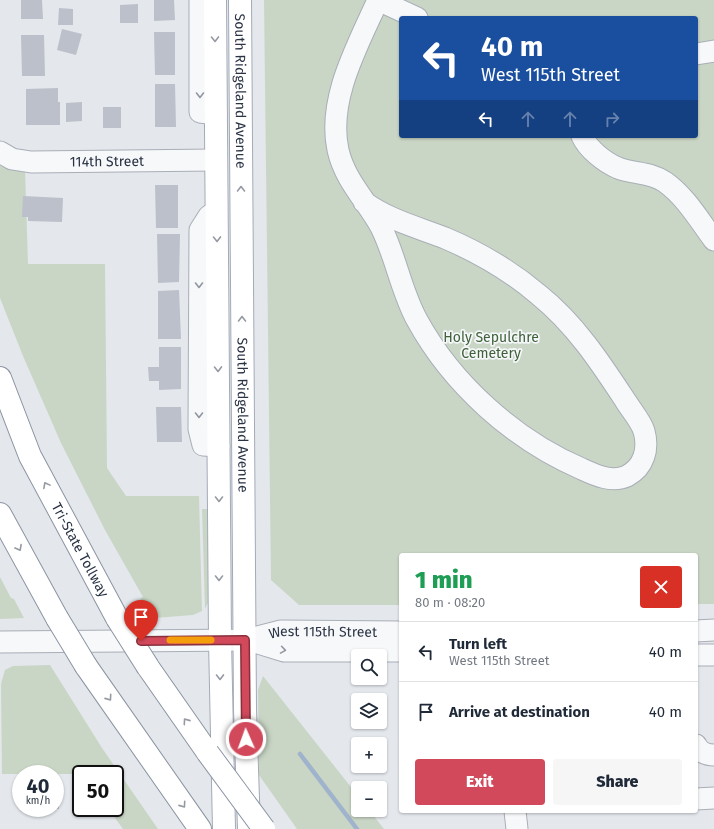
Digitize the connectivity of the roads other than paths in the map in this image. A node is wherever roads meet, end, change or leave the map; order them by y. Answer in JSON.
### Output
{"nodes":[{"id":1,"x":200,"y":0,"type":"edge"},
{"id":2,"x":215,"y":0,"type":"edge"},
{"id":3,"x":240,"y":0,"type":"edge"},
{"id":4,"x":378,"y":0,"type":"edge"},
{"id":5,"x":414,"y":16,"type":"edge"},
{"id":6,"x":714,"y":51,"type":"edge"},
{"id":7,"x":698,"y":54,"type":"edge"},
{"id":8,"x":216,"y":114,"type":"junction"},
{"id":9,"x":583,"y":138,"type":"edge"},
{"id":10,"x":0,"y":152,"type":"edge"},
{"id":11,"x":216,"y":160,"type":"junction"},
{"id":12,"x":364,"y":202,"type":"junction"},
{"id":13,"x":714,"y":240,"type":"edge"},
{"id":14,"x":0,"y":378,"type":"edge"},
{"id":15,"x":0,"y":514,"type":"edge"},
{"id":16,"x":698,"y":630,"type":"edge"},
{"id":17,"x":714,"y":630,"type":"edge"},
{"id":18,"x":399,"y":632,"type":"edge"},
{"id":19,"x":220,"y":640,"type":"junction"},
{"id":20,"x":245,"y":640,"type":"junction"},
{"id":21,"x":0,"y":642,"type":"edge"},
{"id":22,"x":399,"y":651,"type":"edge"},
{"id":23,"x":698,"y":655,"type":"edge"},
{"id":24,"x":714,"y":655,"type":"edge"},
{"id":25,"x":698,"y":798,"type":"edge"},
{"id":26,"x":714,"y":798,"type":"edge"},
{"id":27,"x":515,"y":813,"type":"edge"},
{"id":28,"x":200,"y":829,"type":"edge"},
{"id":29,"x":224,"y":829,"type":"edge"},
{"id":30,"x":249,"y":829,"type":"edge"},
{"id":31,"x":264,"y":829,"type":"edge"},
{"id":32,"x":517,"y":829,"type":"edge"}],
"edges":[{"from":1,"to":8,"type":"street","name":"South Ridgeland Avenue","one_way":true},
{"from":2,"to":8,"type":"main road","name":"South Ridgeland Avenue","one_way":true},
{"from":20,"to":3,"type":"main road","name":"South Ridgeland Avenue","one_way":true},
{"from":4,"to":5,"type":"street"},
{"from":4,"to":12,"type":"street"},
{"from":6,"to":7,"type":"street"},
{"from":8,"to":11,"type":"main road","name":"South Ridgeland Avenue"},
{"from":9,"to":13,"type":"street"},
{"from":10,"to":11,"type":"street","name":"114th Street"},
{"from":11,"to":19,"type":"main road","name":"South Ridgeland Avenue","one_way":true},
{"from":12,"to":12,"type":"street"},
{"from":31,"to":14,"type":"main road","name":"Tri-State Tollway","one_way":true,"bridge":true},
{"from":15,"to":28,"type":"main road","one_way":true,"bridge":true},
{"from":16,"to":17,"type":"street"},
{"from":18,"to":20,"type":"street","name":"West 115th Street"},
{"from":19,"to":20,"type":"street","name":"West 115th Street"},
{"from":19,"to":21,"type":"street","name":"West 115th Street"},
{"from":19,"to":29,"type":"main road","name":"South Ridgeland Avenue","one_way":true},
{"from":20,"to":22,"type":"street","name":"West 115th Street","one_way":true},
{"from":20,"to":30,"type":"main road","name":"South Ridgeland Avenue"},
{"from":23,"to":24,"type":"street"},
{"from":25,"to":26,"type":"street"},
{"from":27,"to":32,"type":"street"}]}
